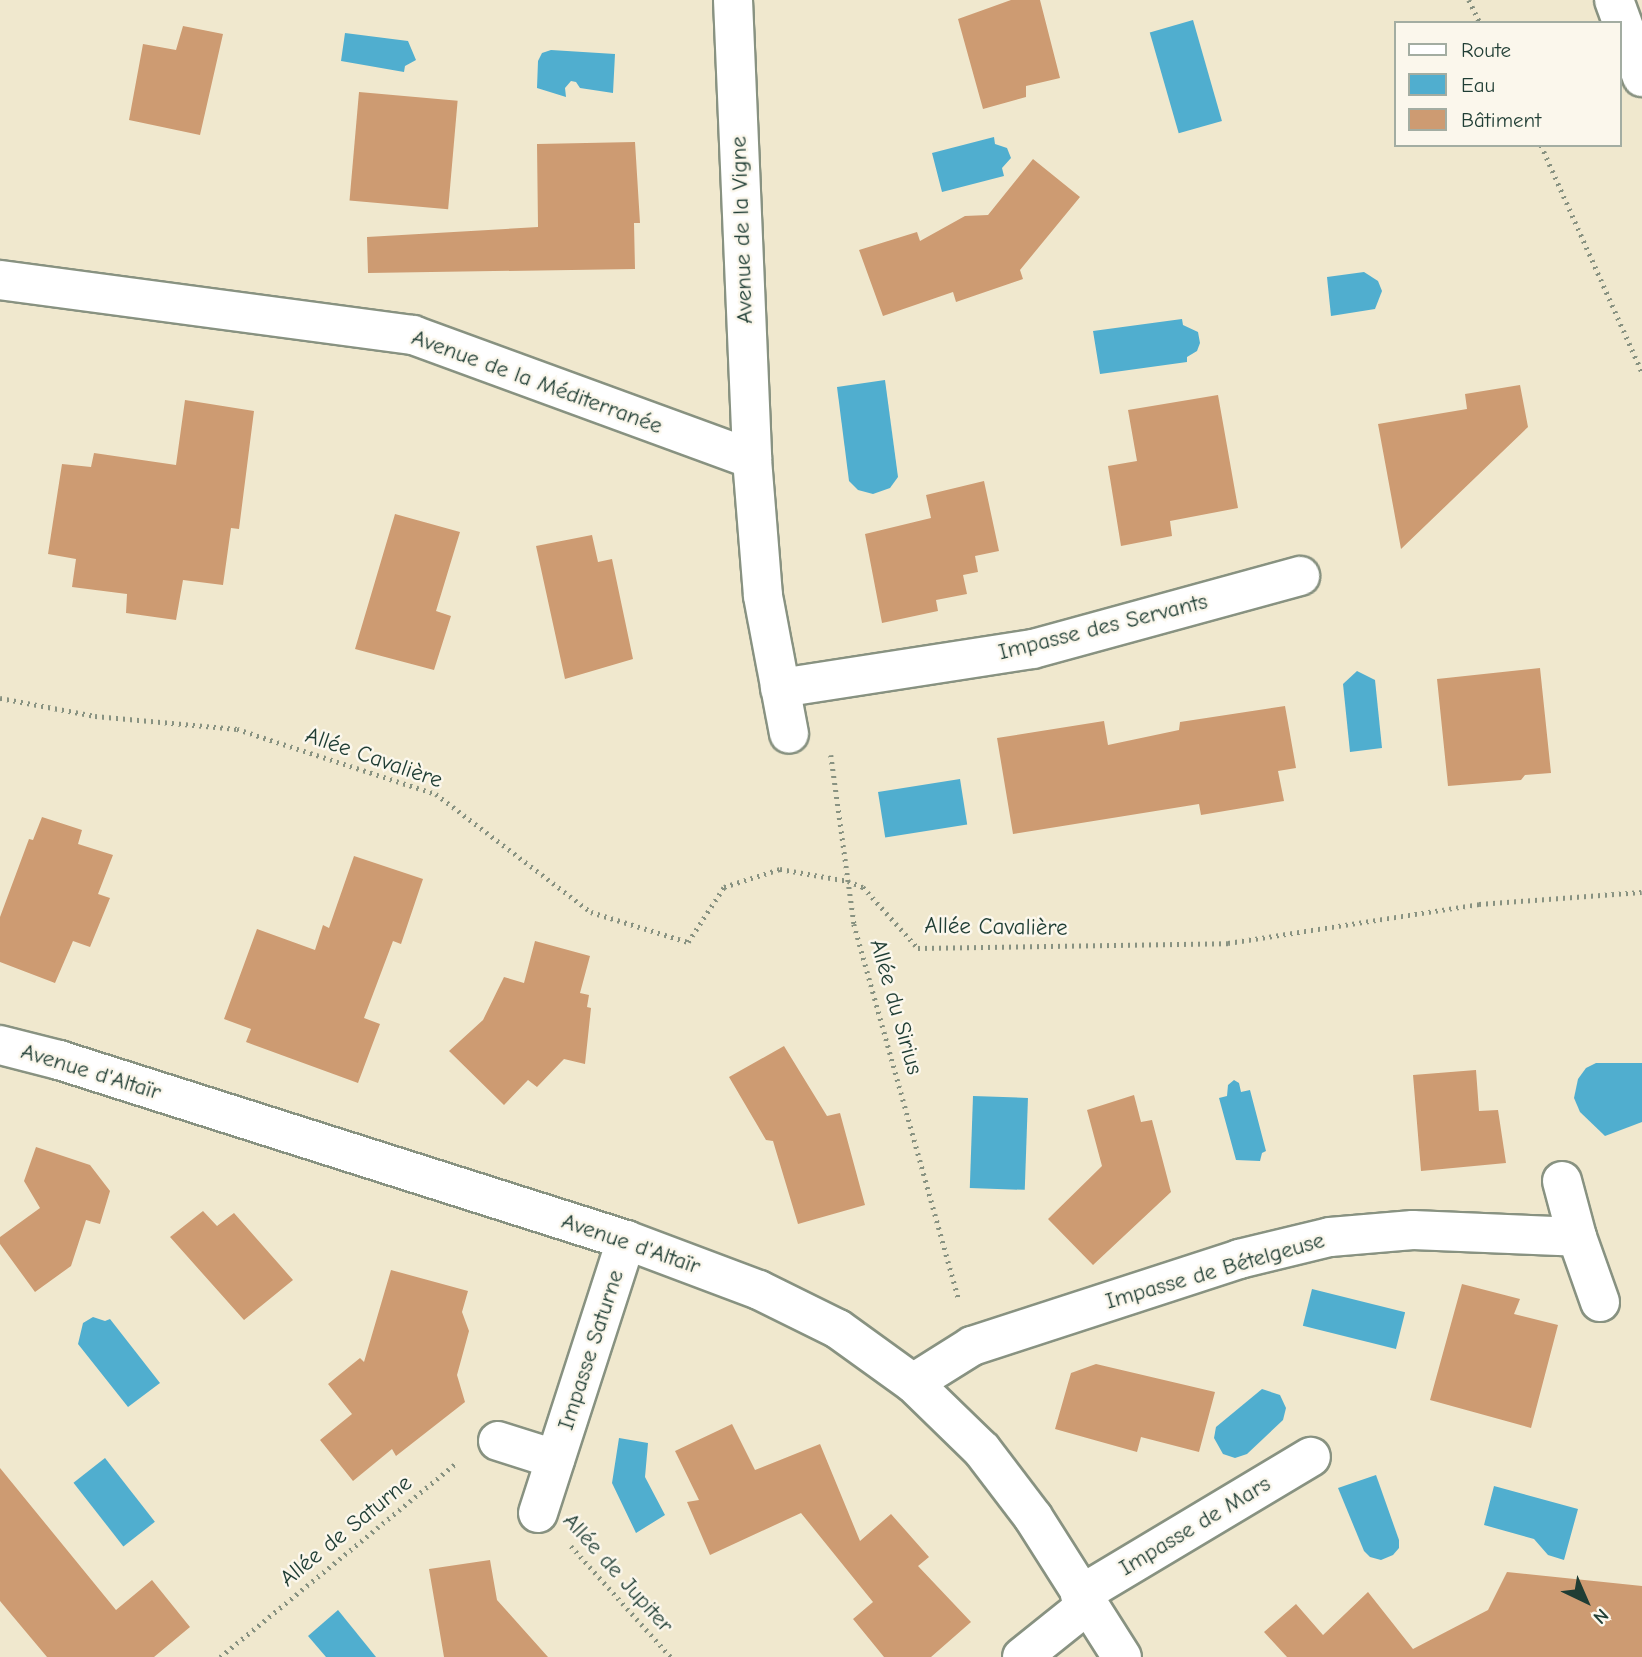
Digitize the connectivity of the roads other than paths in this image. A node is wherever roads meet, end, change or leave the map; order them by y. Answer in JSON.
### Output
{"nodes":[{"id":1,"x":733,"y":0,"type":"edge"},
{"id":2,"x":1614,"y":0,"type":"edge"},
{"id":3,"x":1642,"y":77,"type":"edge"},
{"id":4,"x":0,"y":280,"type":"edge"},
{"id":5,"x":752,"y":459,"type":"junction"},
{"id":6,"x":1300,"y":576,"type":"dead end"},
{"id":7,"x":780,"y":688,"type":"junction"},
{"id":8,"x":789,"y":734,"type":"dead end"},
{"id":9,"x":0,"y":1045,"type":"edge"},
{"id":10,"x":1562,"y":1181,"type":"dead end"},
{"id":11,"x":1577,"y":1237,"type":"junction"},
{"id":12,"x":626,"y":1240,"type":"junction"},
{"id":13,"x":1600,"y":1302,"type":"dead end"},
{"id":14,"x":913,"y":1383,"type":"junction"},
{"id":15,"x":498,"y":1441,"type":"road end"},
{"id":16,"x":1311,"y":1457,"type":"dead end"},
{"id":17,"x":555,"y":1459,"type":"junction"},
{"id":18,"x":538,"y":1513,"type":"road end"},
{"id":19,"x":1084,"y":1600,"type":"junction"},
{"id":20,"x":1022,"y":1657,"type":"edge"},
{"id":21,"x":1122,"y":1657,"type":"edge"}],
"edges":[{"from":1,"to":5,"type":"main road","name":"Avenue de la Vigne"},
{"from":2,"to":3,"type":"main road"},
{"from":4,"to":5,"type":"main road","name":"Avenue de la Méditerranée"},
{"from":5,"to":7,"type":"main road"},
{"from":6,"to":7,"type":"main road","name":"Impasse des Servants"},
{"from":7,"to":8,"type":"main road"},
{"from":9,"to":12,"type":"main road","name":"Avenue d'Altaïr"},
{"from":10,"to":11,"type":"main road"},
{"from":11,"to":13,"type":"main road"},
{"from":11,"to":14,"type":"main road","name":"Impasse de Bételgeuse"},
{"from":12,"to":14,"type":"main road","name":"Avenue d'Altaïr"},
{"from":12,"to":17,"type":"main road","name":"Impasse Saturne"},
{"from":14,"to":19,"type":"main road","name":"Avenue d'Altaïr"},
{"from":15,"to":17,"type":"main road","name":"Impasse Saturne"},
{"from":16,"to":19,"type":"main road","name":"Impasse de Mars"},
{"from":17,"to":18,"type":"main road","name":"Impasse Saturne"},
{"from":19,"to":20,"type":"main road","name":"Impasse de Mars"},
{"from":19,"to":21,"type":"main road","name":"Avenue d'Altaïr"}]}
